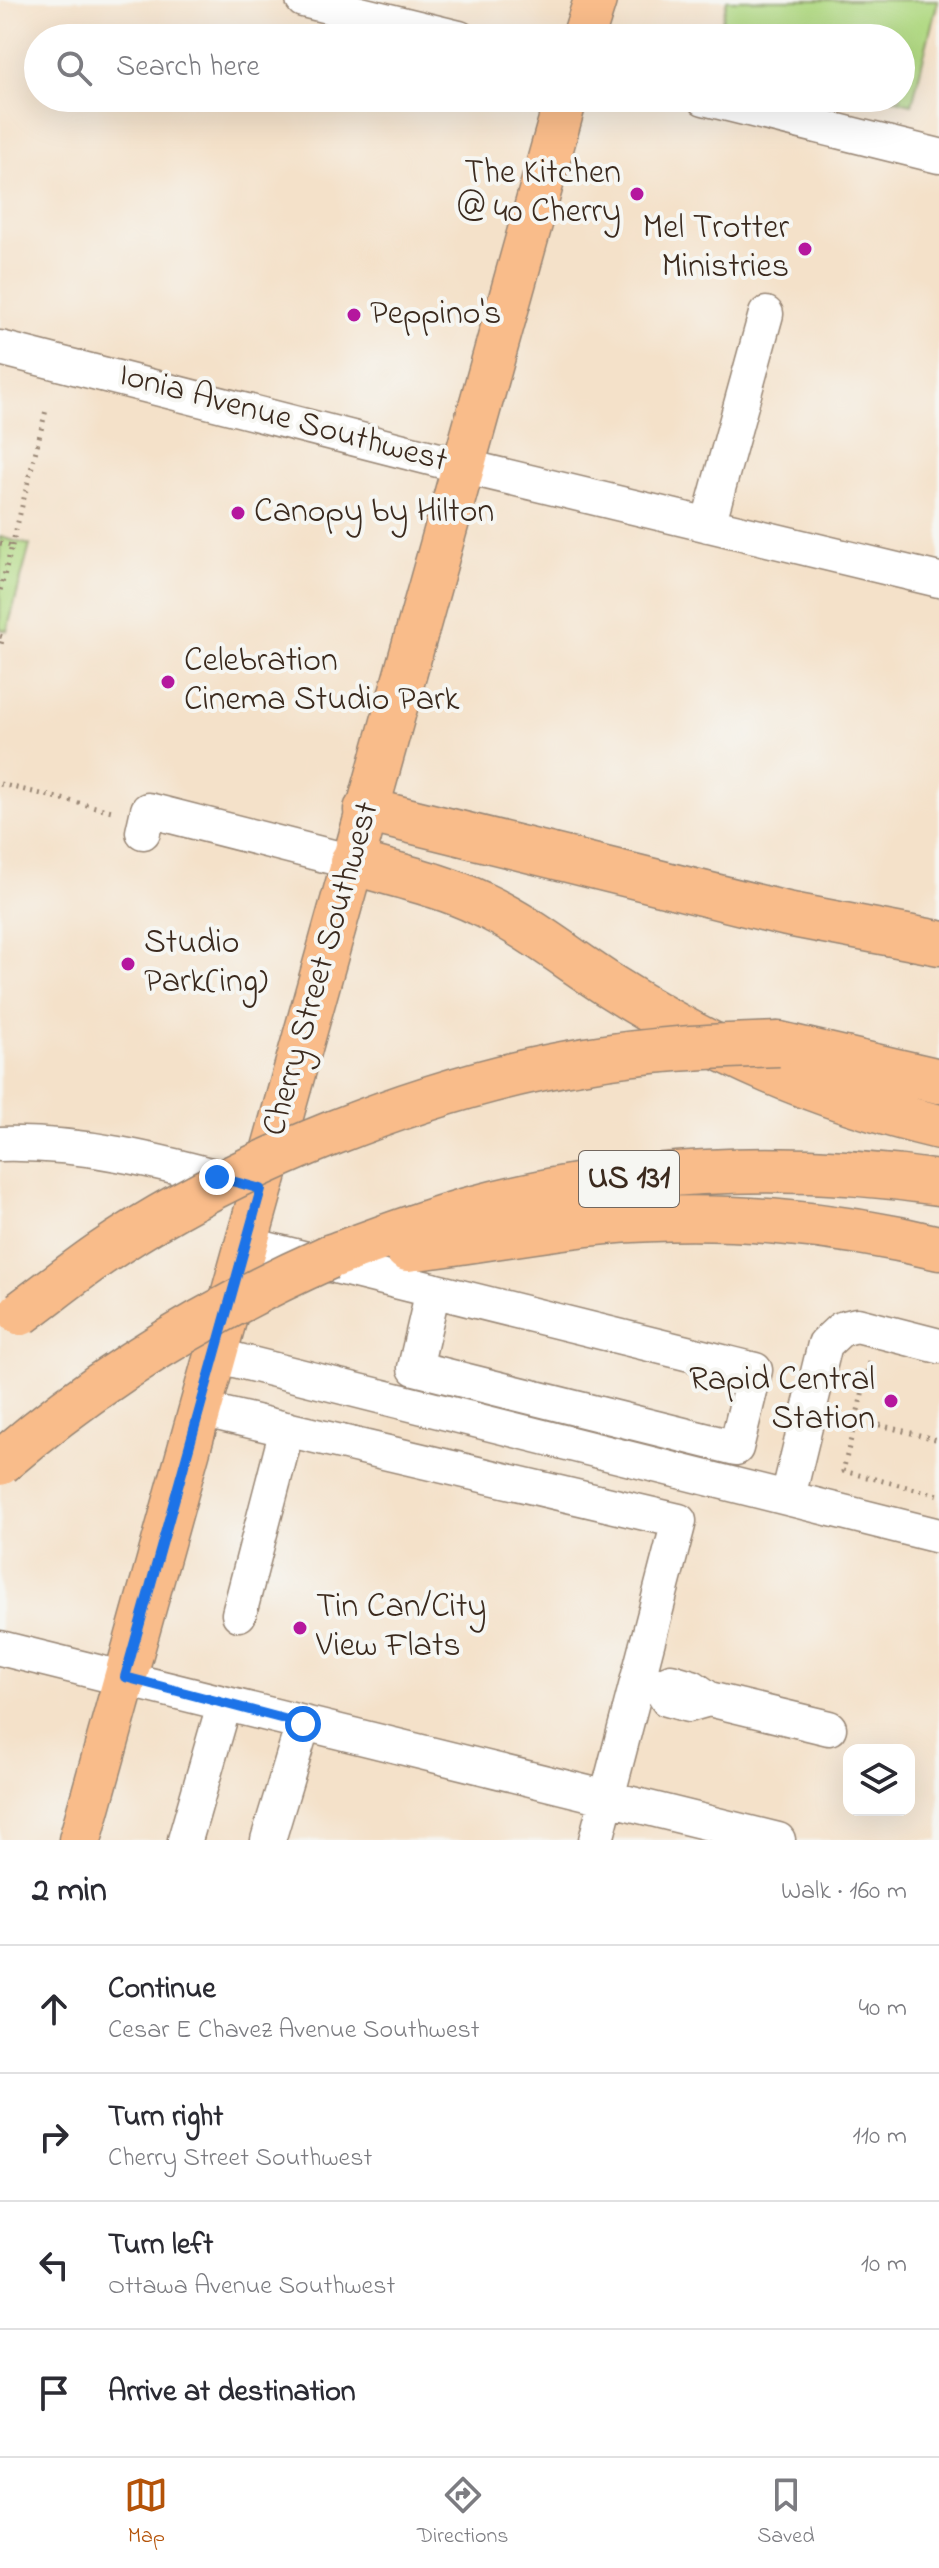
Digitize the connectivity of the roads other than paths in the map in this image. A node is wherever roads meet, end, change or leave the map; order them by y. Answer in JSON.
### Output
{"nodes":[{"id":1,"x":303,"y":0,"type":"edge"},
{"id":2,"x":595,"y":0,"type":"edge"},
{"id":3,"x":402,"y":24,"type":"edge"},
{"id":4,"x":587,"y":24,"type":"edge"},
{"id":5,"x":562,"y":112,"type":"edge"},
{"id":6,"x":767,"y":112,"type":"edge"},
{"id":7,"x":938,"y":150,"type":"edge"},
{"id":8,"x":766,"y":314,"type":"dead end"},
{"id":9,"x":0,"y":348,"type":"edge"},
{"id":10,"x":462,"y":466,"type":"junction"},
{"id":11,"x":708,"y":525,"type":"junction"},
{"id":12,"x":939,"y":579,"type":"edge"},
{"id":13,"x":366,"y":810,"type":"junction"},
{"id":14,"x":143,"y":832,"type":"dead end"},
{"id":15,"x":352,"y":862,"type":"junction"},
{"id":16,"x":939,"y":943,"type":"edge"},
{"id":17,"x":779,"y":1044,"type":"junction"},
{"id":18,"x":939,"y":1053,"type":"edge"},
{"id":19,"x":939,"y":1081,"type":"edge"},
{"id":20,"x":939,"y":1127,"type":"edge"},
{"id":21,"x":0,"y":1144,"type":"edge"},
{"id":22,"x":939,"y":1183,"type":"edge"},
{"id":23,"x":261,"y":1189,"type":"junction"},
{"id":24,"x":246,"y":1244,"type":"junction"},
{"id":25,"x":939,"y":1248,"type":"edge"},
{"id":26,"x":329,"y":1257,"type":"junction"},
{"id":27,"x":433,"y":1290,"type":"junction"},
{"id":28,"x":0,"y":1331,"type":"edge"},
{"id":29,"x":939,"y":1346,"type":"edge"},
{"id":30,"x":215,"y":1355,"type":"junction"},
{"id":31,"x":200,"y":1409,"type":"junction"},
{"id":32,"x":287,"y":1429,"type":"junction"},
{"id":33,"x":0,"y":1463,"type":"edge"},
{"id":34,"x":788,"y":1497,"type":"junction"},
{"id":35,"x":939,"y":1536,"type":"edge"},
{"id":36,"x":239,"y":1614,"type":"dead end"},
{"id":37,"x":0,"y":1648,"type":"edge"},
{"id":38,"x":125,"y":1677,"type":"junction"},
{"id":39,"x":649,"y":1684,"type":"junction"},
{"id":40,"x":224,"y":1705,"type":"junction"},
{"id":41,"x":303,"y":1724,"type":"junction"},
{"id":42,"x":829,"y":1728,"type":"dead end"},
{"id":43,"x":607,"y":1799,"type":"junction"},
{"id":44,"x":80,"y":1840,"type":"edge"},
{"id":45,"x":185,"y":1840,"type":"edge"},
{"id":46,"x":268,"y":1840,"type":"edge"},
{"id":47,"x":596,"y":1840,"type":"edge"},
{"id":48,"x":778,"y":1840,"type":"edge"}],
"edges":[{"from":1,"to":3,"type":"street"},
{"from":2,"to":4,"type":"main road"},
{"from":5,"to":10,"type":"main road","name":"Cherry Street Southwest"},
{"from":6,"to":7,"type":"street"},
{"from":8,"to":11,"type":"street"},
{"from":9,"to":10,"type":"street","name":"Ionia Avenue Southwest"},
{"from":10,"to":11,"type":"street","name":"Ionia Avenue Southwest"},
{"from":10,"to":13,"type":"main road","name":"Cherry Street Southwest"},
{"from":11,"to":12,"type":"street","name":"Ionia Avenue Southwest"},
{"from":13,"to":15,"type":"main road","name":"Cherry Street Southwest"},
{"from":13,"to":16,"type":"highway"},
{"from":14,"to":15,"type":"street"},
{"from":15,"to":20,"type":"highway"},
{"from":15,"to":23,"type":"main road","name":"Cherry Street Southwest"},
{"from":17,"to":18,"type":"highway"},
{"from":17,"to":19,"type":"highway"},
{"from":17,"to":28,"type":"highway","bridge":true},
{"from":21,"to":23,"type":"street"},
{"from":22,"to":26,"type":"highway","number":"US 131"},
{"from":23,"to":24,"type":"main road","name":"Cherry Street Southwest"},
{"from":24,"to":27,"type":"street"},
{"from":24,"to":30,"type":"main road","name":"Cherry Street Southwest"},
{"from":25,"to":26,"type":"highway"},
{"from":26,"to":33,"type":"highway","number":"US 131","bridge":true},
{"from":27,"to":27,"type":"street"},
{"from":29,"to":34,"type":"street"},
{"from":30,"to":31,"type":"main road","name":"Cherry Street Southwest"},
{"from":30,"to":34,"type":"street"},
{"from":31,"to":32,"type":"street"},
{"from":31,"to":38,"type":"main road","name":"Cherry Street Southwest"},
{"from":32,"to":36,"type":"street"},
{"from":32,"to":39,"type":"street"},
{"from":34,"to":35,"type":"street"},
{"from":37,"to":38,"type":"street"},
{"from":38,"to":40,"type":"street"},
{"from":38,"to":44,"type":"main road","name":"Cherry Street Southwest"},
{"from":39,"to":42,"type":"street"},
{"from":39,"to":43,"type":"street"},
{"from":40,"to":41,"type":"street"},
{"from":40,"to":45,"type":"street"},
{"from":41,"to":43,"type":"street"},
{"from":41,"to":46,"type":"street"},
{"from":43,"to":47,"type":"street"},
{"from":43,"to":48,"type":"street"}]}
